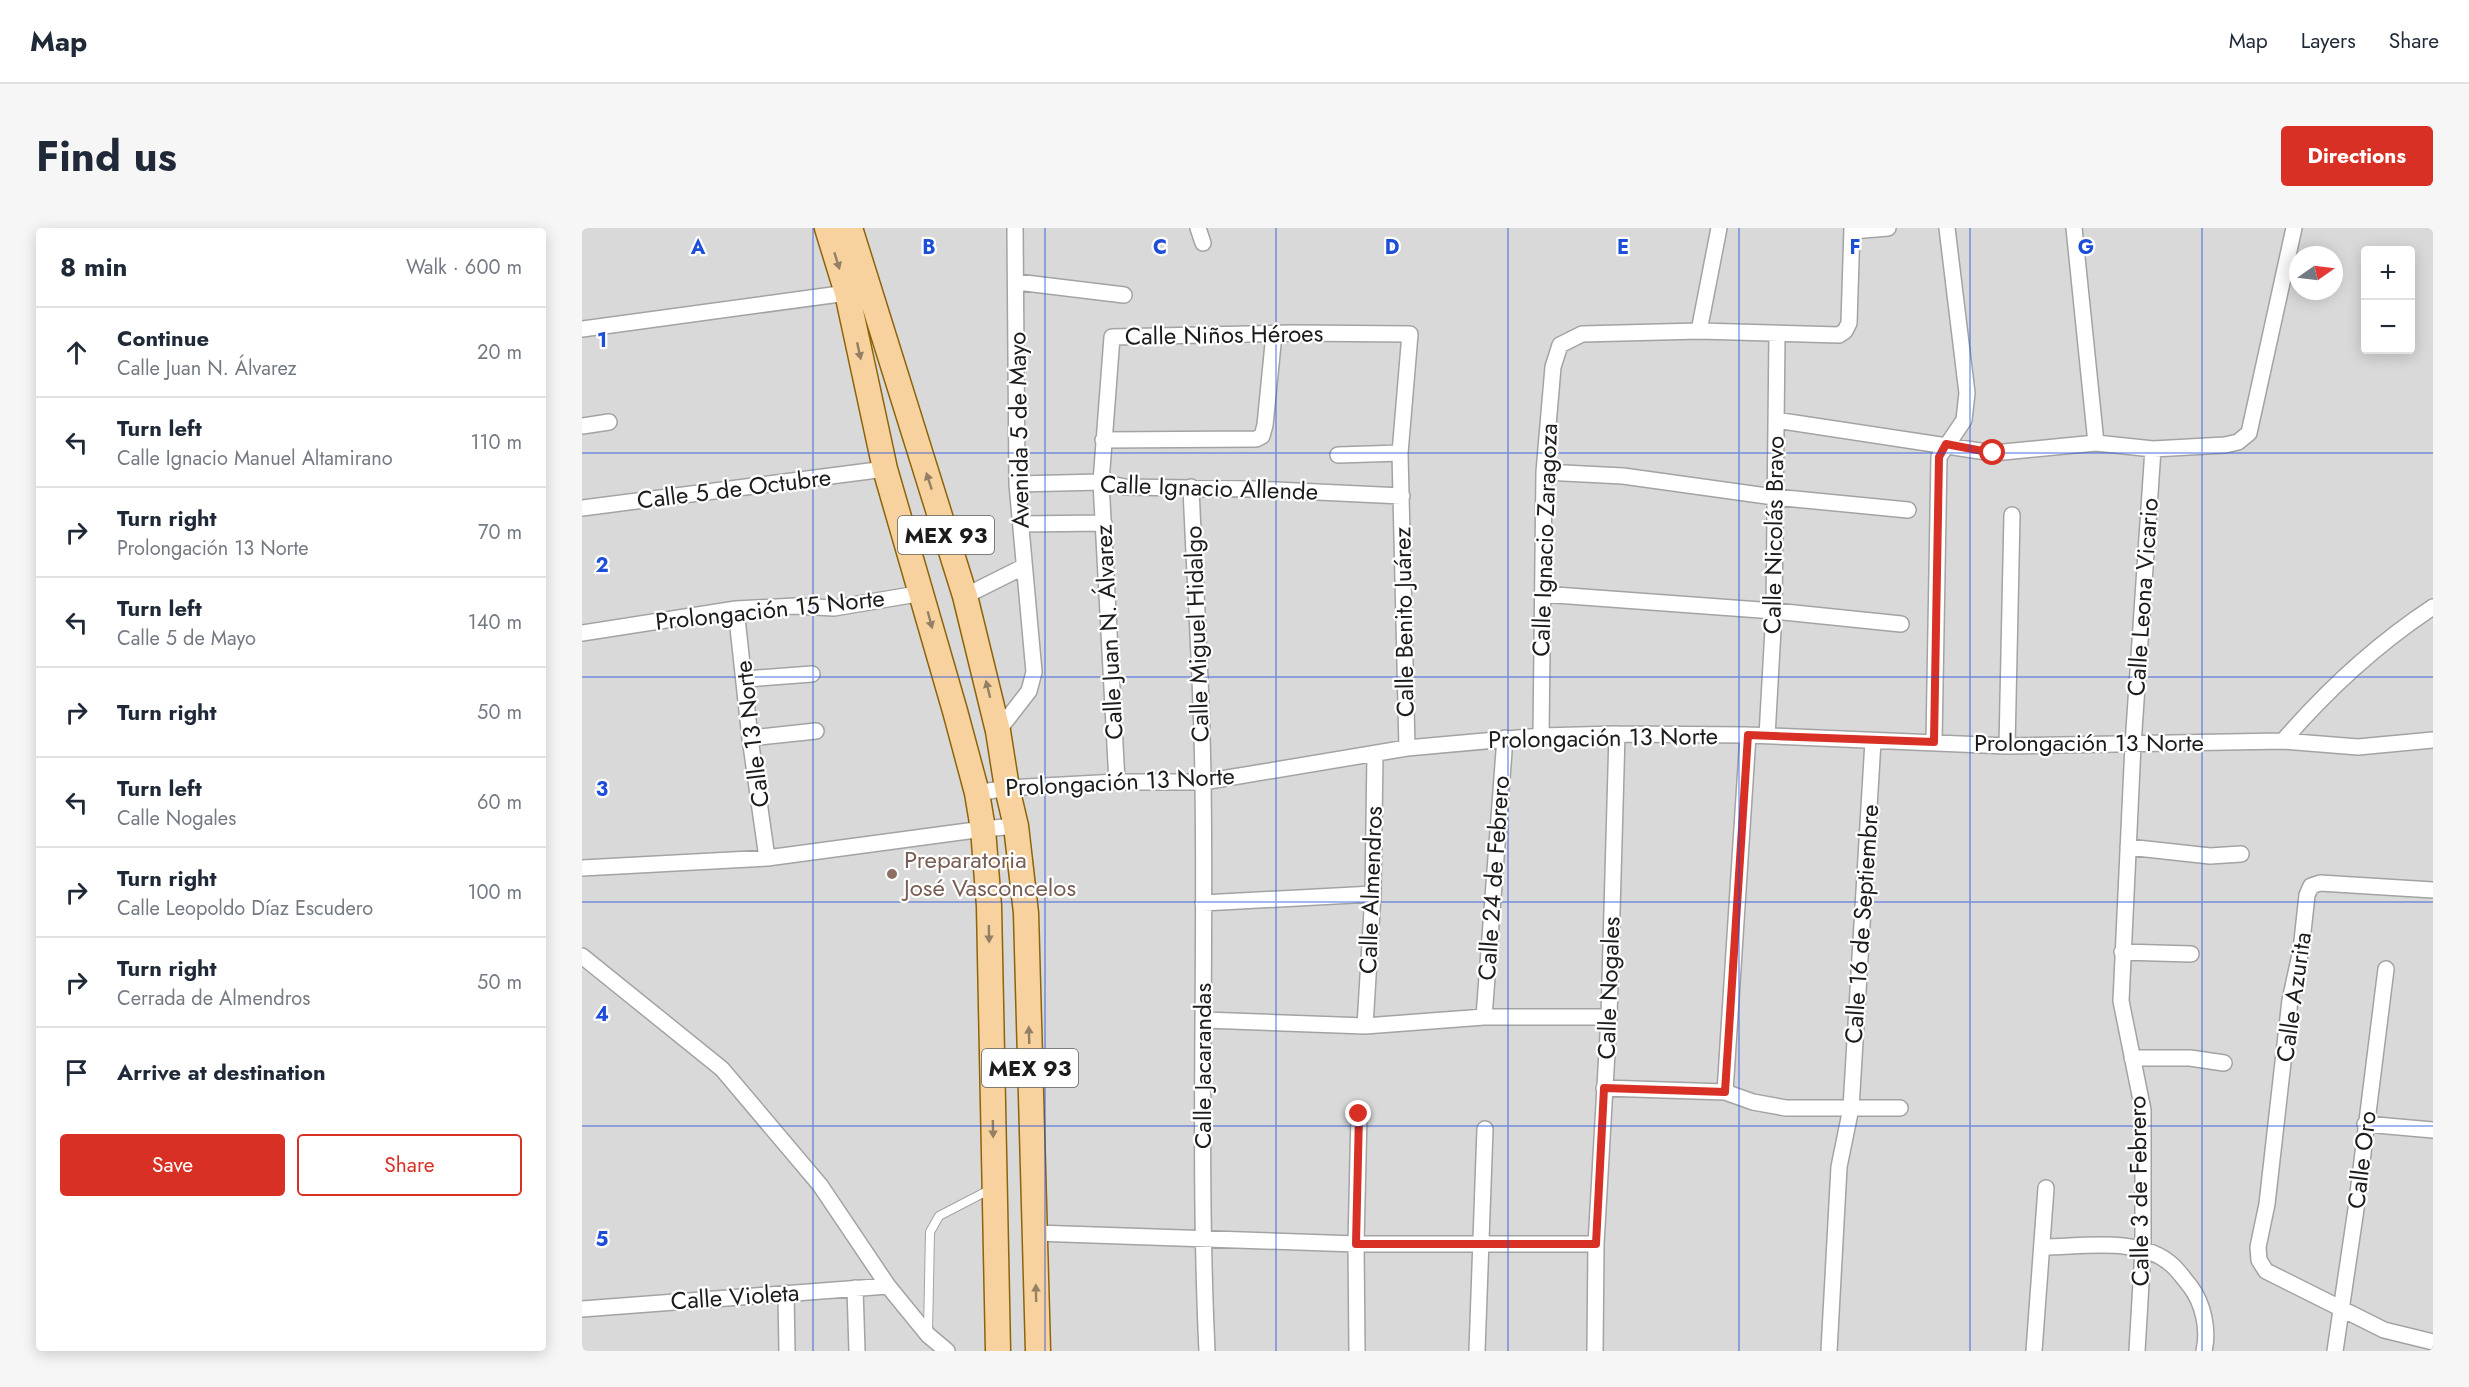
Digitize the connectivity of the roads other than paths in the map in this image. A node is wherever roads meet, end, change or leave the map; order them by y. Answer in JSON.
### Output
{"nodes":[{"id":1,"x":827,"y":228,"type":"edge"},
{"id":2,"x":850,"y":228,"type":"edge"},
{"id":3,"x":1015,"y":228,"type":"edge"},
{"id":4,"x":1719,"y":228,"type":"edge"},
{"id":5,"x":1888,"y":228,"type":"edge"},
{"id":6,"x":1947,"y":228,"type":"edge"},
{"id":7,"x":2074,"y":228,"type":"edge"},
{"id":8,"x":2294,"y":228,"type":"edge"},
{"id":9,"x":1852,"y":230,"type":"edge"},
{"id":10,"x":1017,"y":282,"type":"junction"},
{"id":11,"x":857,"y":290,"type":"junction"},
{"id":12,"x":1124,"y":295,"type":"dead end"},
{"id":13,"x":582,"y":329,"type":"edge"},
{"id":14,"x":1699,"y":331,"type":"junction"},
{"id":15,"x":1274,"y":334,"type":"junction"},
{"id":16,"x":1410,"y":334,"type":"joint"},
{"id":17,"x":1777,"y":334,"type":"junction"},
{"id":18,"x":1776,"y":420,"type":"junction"},
{"id":19,"x":609,"y":422,"type":"dead end"},
{"id":20,"x":582,"y":426,"type":"edge"},
{"id":21,"x":1103,"y":440,"type":"junction"},
{"id":22,"x":2096,"y":443,"type":"junction"},
{"id":23,"x":1946,"y":444,"type":"junction"},
{"id":24,"x":2153,"y":449,"type":"junction"},
{"id":25,"x":1400,"y":453,"type":"junction"},
{"id":26,"x":1338,"y":455,"type":"dead end"},
{"id":27,"x":885,"y":469,"type":"junction"},
{"id":28,"x":1544,"y":472,"type":"junction"},
{"id":29,"x":1101,"y":482,"type":"junction"},
{"id":30,"x":1017,"y":484,"type":"junction"},
{"id":31,"x":1191,"y":487,"type":"junction"},
{"id":32,"x":1402,"y":496,"type":"junction"},
{"id":33,"x":1774,"y":497,"type":"junction"},
{"id":34,"x":582,"y":508,"type":"edge"},
{"id":35,"x":1908,"y":510,"type":"dead end"},
{"id":36,"x":2012,"y":515,"type":"dead end"},
{"id":37,"x":1104,"y":523,"type":"junction"},
{"id":38,"x":1021,"y":524,"type":"junction"},
{"id":39,"x":1023,"y":567,"type":"junction"},
{"id":40,"x":922,"y":593,"type":"junction"},
{"id":41,"x":1542,"y":594,"type":"junction"},
{"id":42,"x":965,"y":596,"type":"junction"},
{"id":43,"x":2433,"y":607,"type":"edge"},
{"id":44,"x":736,"y":609,"type":"junction"},
{"id":45,"x":1774,"y":611,"type":"junction"},
{"id":46,"x":1901,"y":624,"type":"dead end"},
{"id":47,"x":582,"y":633,"type":"edge"},
{"id":48,"x":812,"y":674,"type":"dead end"},
{"id":49,"x":746,"y":679,"type":"junction"},
{"id":50,"x":816,"y":731,"type":"dead end"},
{"id":51,"x":998,"y":731,"type":"junction"},
{"id":52,"x":1617,"y":734,"type":"junction"},
{"id":53,"x":1748,"y":735,"type":"junction"},
{"id":54,"x":1541,"y":736,"type":"junction"},
{"id":55,"x":1767,"y":736,"type":"junction"},
{"id":56,"x":750,"y":738,"type":"junction"},
{"id":57,"x":1505,"y":738,"type":"junction"},
{"id":58,"x":2433,"y":740,"type":"edge"},
{"id":59,"x":1873,"y":741,"type":"junction"},
{"id":60,"x":2283,"y":741,"type":"junction"},
{"id":61,"x":1934,"y":742,"type":"junction"},
{"id":62,"x":2133,"y":745,"type":"junction"},
{"id":63,"x":2007,"y":746,"type":"junction"},
{"id":64,"x":1407,"y":748,"type":"junction"},
{"id":65,"x":1375,"y":754,"type":"junction"},
{"id":66,"x":1117,"y":782,"type":"junction"},
{"id":67,"x":1203,"y":782,"type":"junction"},
{"id":68,"x":1006,"y":788,"type":"junction"},
{"id":69,"x":977,"y":793,"type":"junction"},
{"id":70,"x":1016,"y":826,"type":"junction"},
{"id":71,"x":983,"y":829,"type":"junction"},
{"id":72,"x":2128,"y":848,"type":"junction"},
{"id":73,"x":2241,"y":854,"type":"dead end"},
{"id":74,"x":767,"y":858,"type":"junction"},
{"id":75,"x":582,"y":868,"type":"edge"},
{"id":76,"x":2433,"y":890,"type":"edge"},
{"id":77,"x":1373,"y":894,"type":"junction"},
{"id":78,"x":1203,"y":903,"type":"junction"},
{"id":79,"x":2122,"y":952,"type":"junction"},
{"id":80,"x":2191,"y":954,"type":"dead end"},
{"id":81,"x":582,"y":956,"type":"edge"},
{"id":82,"x":2386,"y":969,"type":"dead end"},
{"id":83,"x":1484,"y":1017,"type":"junction"},
{"id":84,"x":1609,"y":1017,"type":"junction"},
{"id":85,"x":1204,"y":1020,"type":"junction"},
{"id":86,"x":1365,"y":1026,"type":"junction"},
{"id":87,"x":2132,"y":1058,"type":"junction"},
{"id":88,"x":2224,"y":1063,"type":"dead end"},
{"id":89,"x":1604,"y":1088,"type":"junction"},
{"id":90,"x":1725,"y":1092,"type":"junction"},
{"id":91,"x":1851,"y":1108,"type":"junction"},
{"id":92,"x":1900,"y":1108,"type":"dead end"},
{"id":93,"x":1359,"y":1114,"type":"dead end"},
{"id":94,"x":2365,"y":1124,"type":"junction"},
{"id":95,"x":1485,"y":1129,"type":"dead end"},
{"id":96,"x":2433,"y":1130,"type":"edge"},
{"id":97,"x":995,"y":1187,"type":"junction"},
{"id":98,"x":2046,"y":1188,"type":"dead end"},
{"id":99,"x":1035,"y":1233,"type":"junction"},
{"id":100,"x":1202,"y":1240,"type":"junction"},
{"id":101,"x":1479,"y":1243,"type":"junction"},
{"id":102,"x":1356,"y":1244,"type":"junction"},
{"id":103,"x":1596,"y":1244,"type":"junction"},
{"id":104,"x":2043,"y":1247,"type":"junction"},
{"id":105,"x":2143,"y":1249,"type":"junction"},
{"id":106,"x":888,"y":1286,"type":"junction"},
{"id":107,"x":855,"y":1288,"type":"junction"},
{"id":108,"x":786,"y":1293,"type":"junction"},
{"id":109,"x":2342,"y":1308,"type":"junction"},
{"id":110,"x":582,"y":1309,"type":"edge"},
{"id":111,"x":928,"y":1335,"type":"junction"},
{"id":112,"x":2433,"y":1342,"type":"edge"},
{"id":113,"x":788,"y":1351,"type":"edge"},
{"id":114,"x":856,"y":1351,"type":"edge"},
{"id":115,"x":947,"y":1351,"type":"edge"},
{"id":116,"x":998,"y":1351,"type":"edge"},
{"id":117,"x":1038,"y":1351,"type":"edge"},
{"id":118,"x":1207,"y":1351,"type":"edge"},
{"id":119,"x":1357,"y":1351,"type":"edge"},
{"id":120,"x":1477,"y":1351,"type":"edge"},
{"id":121,"x":1595,"y":1351,"type":"edge"},
{"id":122,"x":1829,"y":1351,"type":"edge"},
{"id":123,"x":2034,"y":1351,"type":"edge"},
{"id":124,"x":2137,"y":1351,"type":"edge"},
{"id":125,"x":2205,"y":1351,"type":"edge"},
{"id":126,"x":2335,"y":1351,"type":"edge"}],
"edges":[{"from":1,"to":11,"type":"main road","number":"MEX 93","one_way":true},
{"from":2,"to":11,"type":"main road","number":"MEX 93"},
{"from":3,"to":10,"type":"street","name":"Avenida 5 de Mayo"},
{"from":4,"to":14,"type":"street"},
{"from":5,"to":9,"type":"street"},
{"from":6,"to":23,"type":"street"},
{"from":7,"to":22,"type":"street"},
{"from":8,"to":24,"type":"street"},
{"from":9,"to":17,"type":"street"},
{"from":10,"to":12,"type":"street"},
{"from":10,"to":30,"type":"street","name":"Avenida 5 de Mayo"},
{"from":11,"to":13,"type":"street"},
{"from":11,"to":27,"type":"main road","number":"MEX 93","one_way":true},
{"from":42,"to":11,"type":"main road","number":"MEX 93","one_way":true},
{"from":14,"to":17,"type":"street"},
{"from":14,"to":28,"type":"street","name":"Calle Ignacio Zaragoza"},
{"from":15,"to":16,"type":"street","name":"Calle Niños Héroes"},
{"from":15,"to":21,"type":"street"},
{"from":15,"to":21,"type":"street","name":"Calle Niños Héroes"},
{"from":16,"to":25,"type":"street","name":"Calle Benito Juárez"},
{"from":17,"to":18,"type":"street","name":"Calle Nicolás Bravo"},
{"from":18,"to":23,"type":"street"},
{"from":18,"to":33,"type":"street","name":"Calle Nicolás Bravo"},
{"from":19,"to":20,"type":"street"},
{"from":21,"to":29,"type":"street","name":"Calle Niños Héroes"},
{"from":22,"to":23,"type":"street"},
{"from":22,"to":24,"type":"street"},
{"from":23,"to":61,"type":"street"},
{"from":24,"to":62,"type":"street","name":"Calle Leona Vicario"},
{"from":25,"to":26,"type":"street"},
{"from":25,"to":32,"type":"street","name":"Calle Benito Juárez"},
{"from":27,"to":34,"type":"street","name":"Calle 5 de Octubre"},
{"from":27,"to":40,"type":"main road","number":"MEX 93"},
{"from":28,"to":33,"type":"street"},
{"from":28,"to":41,"type":"street","name":"Calle Ignacio Zaragoza"},
{"from":29,"to":30,"type":"street","name":"Calle Ignacio Allende"},
{"from":29,"to":31,"type":"street","name":"Calle Ignacio Allende"},
{"from":29,"to":37,"type":"street","name":"Calle Juan N. Álvarez"},
{"from":30,"to":38,"type":"street","name":"Avenida 5 de Mayo"},
{"from":31,"to":32,"type":"street","name":"Calle Ignacio Allende"},
{"from":31,"to":67,"type":"street","name":"Calle Miguel Hidalgo"},
{"from":32,"to":64,"type":"street","name":"Calle Benito Juárez"},
{"from":33,"to":35,"type":"street"},
{"from":33,"to":45,"type":"street","name":"Calle Nicolás Bravo"},
{"from":36,"to":63,"type":"street"},
{"from":37,"to":38,"type":"street"},
{"from":37,"to":66,"type":"street","name":"Calle Juan N. Álvarez"},
{"from":38,"to":39,"type":"street","name":"Avenida 5 de Mayo"},
{"from":39,"to":42,"type":"street"},
{"from":39,"to":51,"type":"street","name":"Avenida 5 de Mayo"},
{"from":40,"to":44,"type":"street","name":"Prolongación 15 Norte"},
{"from":40,"to":69,"type":"main road","number":"MEX 93","one_way":true},
{"from":41,"to":45,"type":"street"},
{"from":41,"to":54,"type":"street","name":"Calle Ignacio Zaragoza"},
{"from":51,"to":42,"type":"main road","number":"MEX 93","one_way":true},
{"from":43,"to":60,"type":"street"},
{"from":44,"to":47,"type":"street","name":"Prolongación 15 Norte"},
{"from":44,"to":49,"type":"street","name":"Calle 13 Norte"},
{"from":45,"to":46,"type":"street"},
{"from":45,"to":55,"type":"street","name":"Calle Nicolás Bravo"},
{"from":48,"to":49,"type":"street"},
{"from":49,"to":56,"type":"street","name":"Calle 13 Norte"},
{"from":50,"to":56,"type":"street"},
{"from":51,"to":68,"type":"main road","number":"MEX 93"},
{"from":52,"to":53,"type":"street","name":"Prolongación 13 Norte"},
{"from":52,"to":54,"type":"street","name":"Prolongación 13 Norte"},
{"from":52,"to":84,"type":"street","name":"Calle Nogales"},
{"from":53,"to":55,"type":"street","name":"Prolongación 13 Norte"},
{"from":53,"to":90,"type":"street"},
{"from":54,"to":57,"type":"street","name":"Prolongación 13 Norte"},
{"from":55,"to":59,"type":"street","name":"Prolongación 13 Norte"},
{"from":56,"to":74,"type":"street","name":"Calle 13 Norte"},
{"from":57,"to":64,"type":"street","name":"Prolongación 13 Norte"},
{"from":57,"to":83,"type":"street","name":"Calle 24 de Febrero"},
{"from":58,"to":60,"type":"street","name":"Prolongación 13 Norte"},
{"from":59,"to":61,"type":"street","name":"Prolongación 13 Norte"},
{"from":59,"to":91,"type":"street","name":"Calle 16 de Septiembre"},
{"from":60,"to":62,"type":"street","name":"Prolongación 13 Norte"},
{"from":61,"to":63,"type":"street","name":"Prolongación 13 Norte"},
{"from":62,"to":63,"type":"street","name":"Prolongación 13 Norte"},
{"from":62,"to":72,"type":"street","name":"Calle 3 de Febrero"},
{"from":64,"to":65,"type":"street","name":"Prolongación 13 Norte"},
{"from":65,"to":67,"type":"street","name":"Prolongación 13 Norte"},
{"from":65,"to":77,"type":"street","name":"Calle Almendros"},
{"from":66,"to":67,"type":"street","name":"Prolongación 13 Norte"},
{"from":66,"to":68,"type":"street","name":"Prolongación 13 Norte"},
{"from":67,"to":78,"type":"street","name":"Calle Jacarandas"},
{"from":68,"to":69,"type":"street","name":"Prolongación 13 Norte"},
{"from":68,"to":70,"type":"main road","number":"MEX 93"},
{"from":69,"to":71,"type":"main road","number":"MEX 93"},
{"from":70,"to":71,"type":"street"},
{"from":99,"to":70,"type":"main road","number":"MEX 93","one_way":true},
{"from":71,"to":74,"type":"street"},
{"from":71,"to":97,"type":"main road","number":"MEX 93","one_way":true},
{"from":72,"to":73,"type":"street"},
{"from":72,"to":79,"type":"street","name":"Calle 3 de Febrero"},
{"from":74,"to":75,"type":"street"},
{"from":76,"to":109,"type":"street","name":"Calle Azurita"},
{"from":77,"to":78,"type":"street"},
{"from":77,"to":86,"type":"street","name":"Calle Almendros"},
{"from":78,"to":85,"type":"street","name":"Calle Jacarandas"},
{"from":79,"to":80,"type":"street"},
{"from":79,"to":87,"type":"street","name":"Calle 3 de Febrero"},
{"from":81,"to":106,"type":"street"},
{"from":82,"to":94,"type":"street","name":"Calle Oro"},
{"from":83,"to":84,"type":"street"},
{"from":83,"to":86,"type":"street"},
{"from":84,"to":89,"type":"street","name":"Calle Nogales"},
{"from":85,"to":86,"type":"street"},
{"from":85,"to":100,"type":"street","name":"Calle Jacarandas"},
{"from":87,"to":88,"type":"street"},
{"from":87,"to":105,"type":"street","name":"Calle 3 de Febrero"},
{"from":89,"to":90,"type":"street"},
{"from":89,"to":103,"type":"street","name":"Calle Nogales"},
{"from":90,"to":91,"type":"street"},
{"from":91,"to":92,"type":"street"},
{"from":91,"to":122,"type":"street","name":"Calle 16 de Septiembre"},
{"from":93,"to":102,"type":"street"},
{"from":94,"to":96,"type":"street"},
{"from":94,"to":109,"type":"street","name":"Calle Oro"},
{"from":95,"to":101,"type":"street"},
{"from":97,"to":111,"type":"lane"},
{"from":97,"to":116,"type":"main road","number":"MEX 93"},
{"from":98,"to":104,"type":"street"},
{"from":99,"to":100,"type":"street"},
{"from":117,"to":99,"type":"main road","number":"MEX 93","one_way":true},
{"from":100,"to":102,"type":"street"},
{"from":100,"to":118,"type":"street","name":"Calle Jacarandas"},
{"from":101,"to":102,"type":"street"},
{"from":101,"to":103,"type":"street"},
{"from":101,"to":120,"type":"street"},
{"from":102,"to":119,"type":"street"},
{"from":103,"to":121,"type":"street","name":"Calle Nogales"},
{"from":104,"to":105,"type":"street"},
{"from":104,"to":123,"type":"street"},
{"from":105,"to":124,"type":"street","name":"Calle 3 de Febrero"},
{"from":105,"to":125,"type":"street"},
{"from":106,"to":107,"type":"street","name":"Calle Violeta"},
{"from":106,"to":111,"type":"street"},
{"from":107,"to":108,"type":"street","name":"Calle Violeta"},
{"from":107,"to":114,"type":"street"},
{"from":108,"to":110,"type":"street","name":"Calle Violeta"},
{"from":108,"to":113,"type":"street"},
{"from":109,"to":112,"type":"street"},
{"from":109,"to":126,"type":"street","name":"Calle Oro"},
{"from":111,"to":115,"type":"street"}]}
